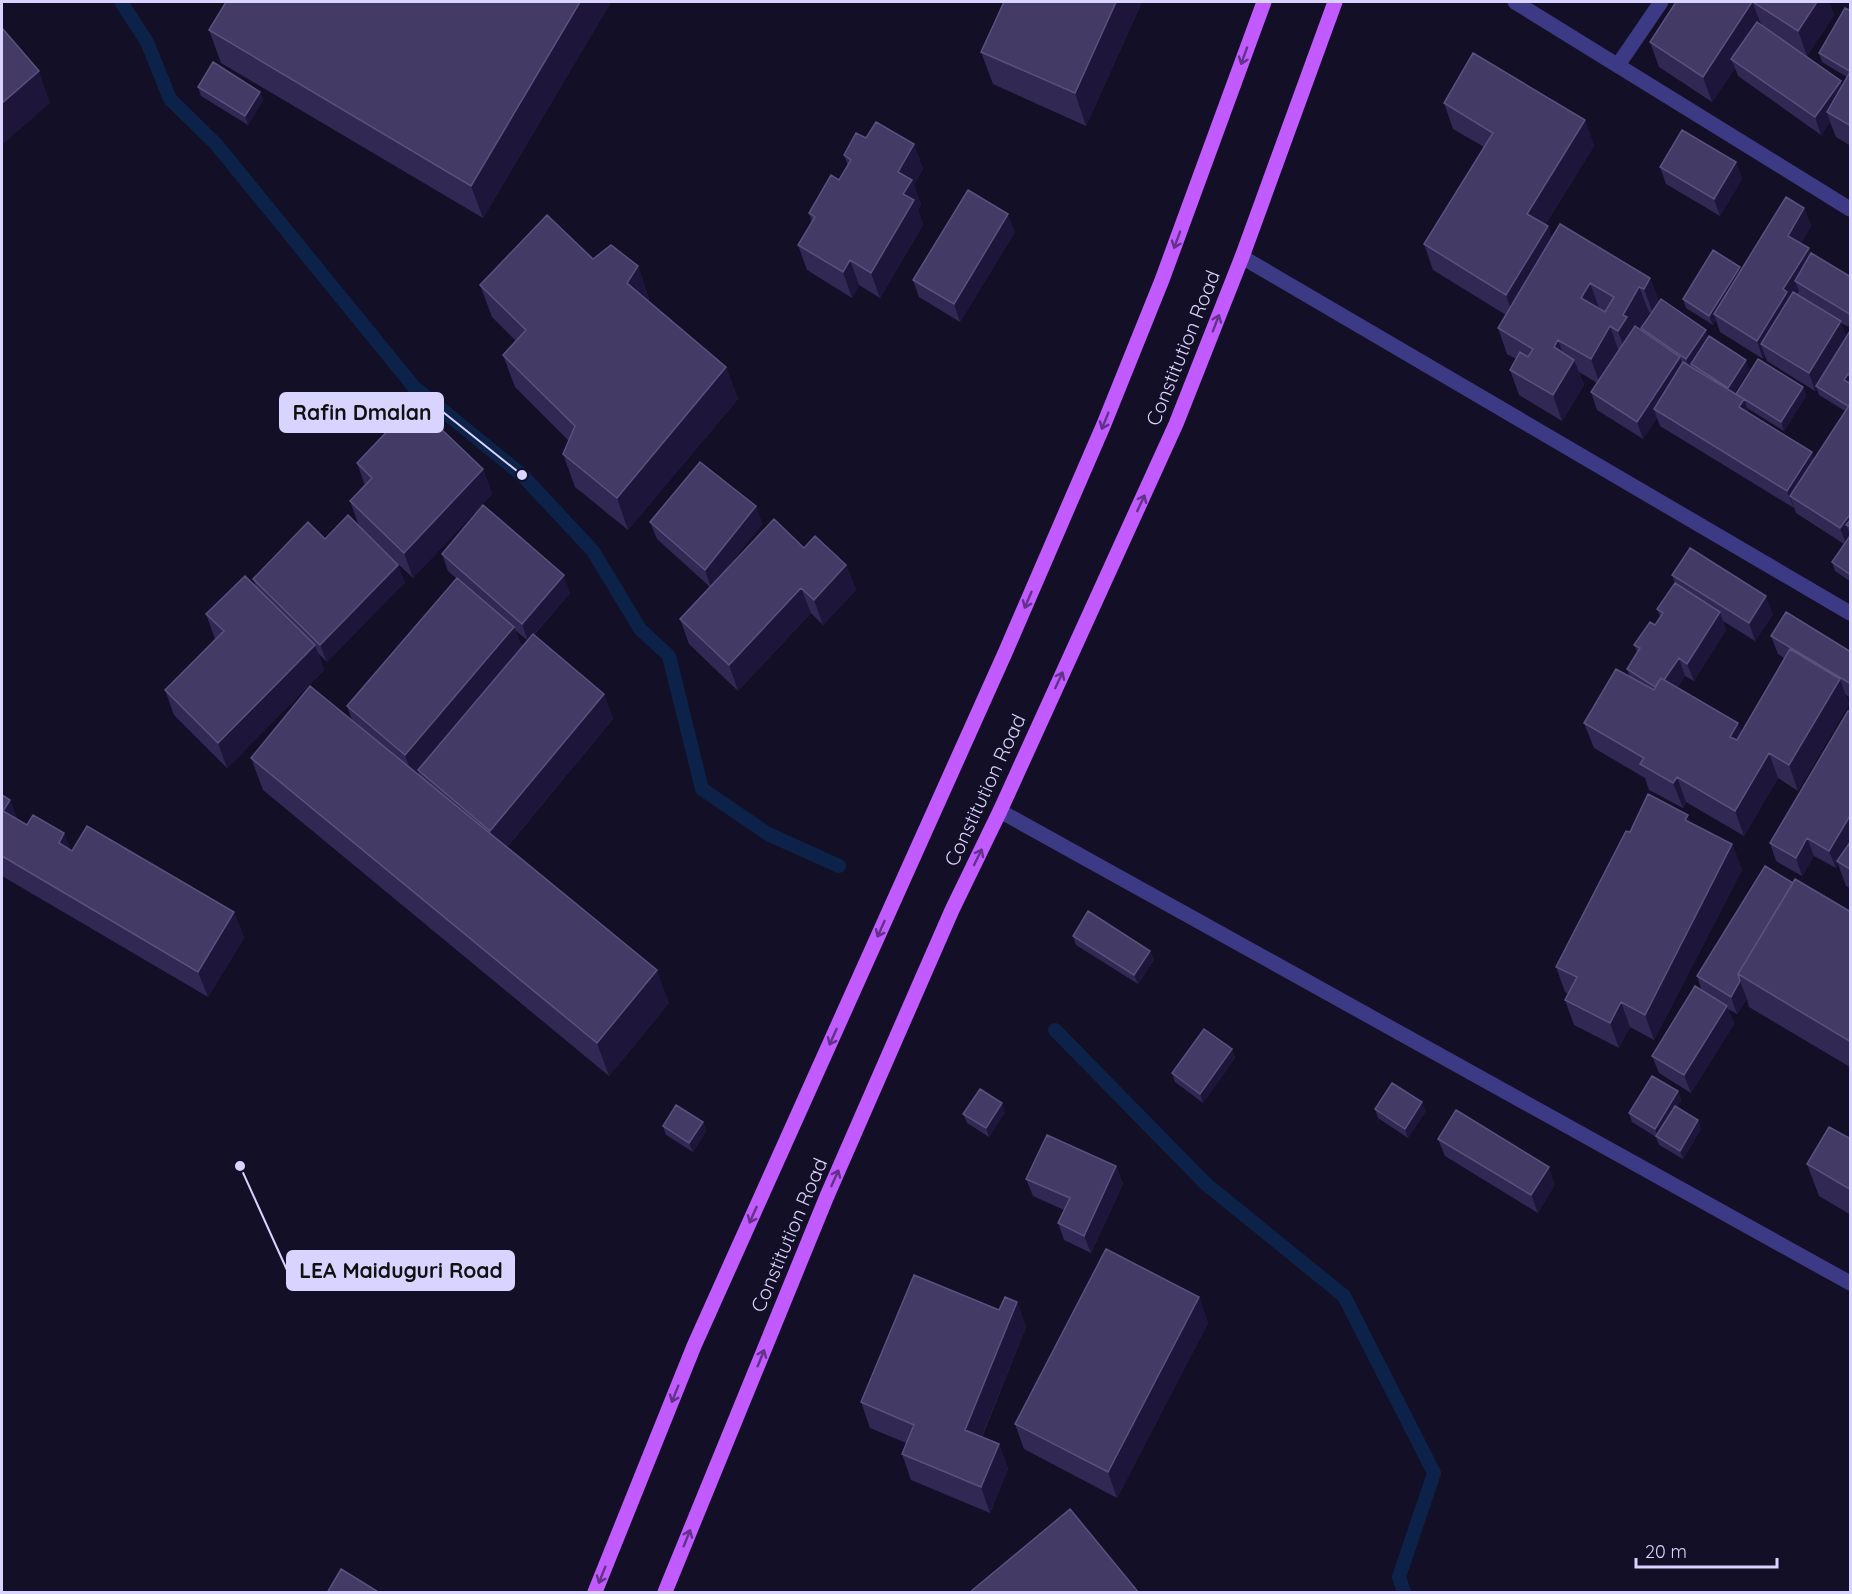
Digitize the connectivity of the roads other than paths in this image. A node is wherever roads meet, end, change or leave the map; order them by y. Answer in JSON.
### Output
{"nodes":[{"id":1,"x":1264,"y":2,"type":"edge"},
{"id":2,"x":1335,"y":2,"type":"edge"},
{"id":3,"x":1515,"y":2,"type":"edge"},
{"id":4,"x":1661,"y":2,"type":"edge"},
{"id":5,"x":1618,"y":65,"type":"junction"},
{"id":6,"x":1851,"y":209,"type":"edge"},
{"id":7,"x":1242,"y":257,"type":"junction"},
{"id":8,"x":1851,"y":614,"type":"edge"},
{"id":9,"x":1000,"y":811,"type":"junction"},
{"id":10,"x":1851,"y":1283,"type":"edge"},
{"id":11,"x":595,"y":1593,"type":"edge"},
{"id":12,"x":665,"y":1593,"type":"edge"}],
"edges":[{"from":1,"to":11,"type":"main road","name":"Constitution Road","one_way":true},
{"from":2,"to":7,"type":"main road","name":"Constitution Road"},
{"from":3,"to":5,"type":"street"},
{"from":4,"to":5,"type":"street"},
{"from":5,"to":6,"type":"street"},
{"from":7,"to":8,"type":"street"},
{"from":9,"to":7,"type":"main road","name":"Constitution Road","one_way":true},
{"from":9,"to":10,"type":"street"},
{"from":12,"to":9,"type":"main road","name":"Constitution Road","one_way":true}]}
